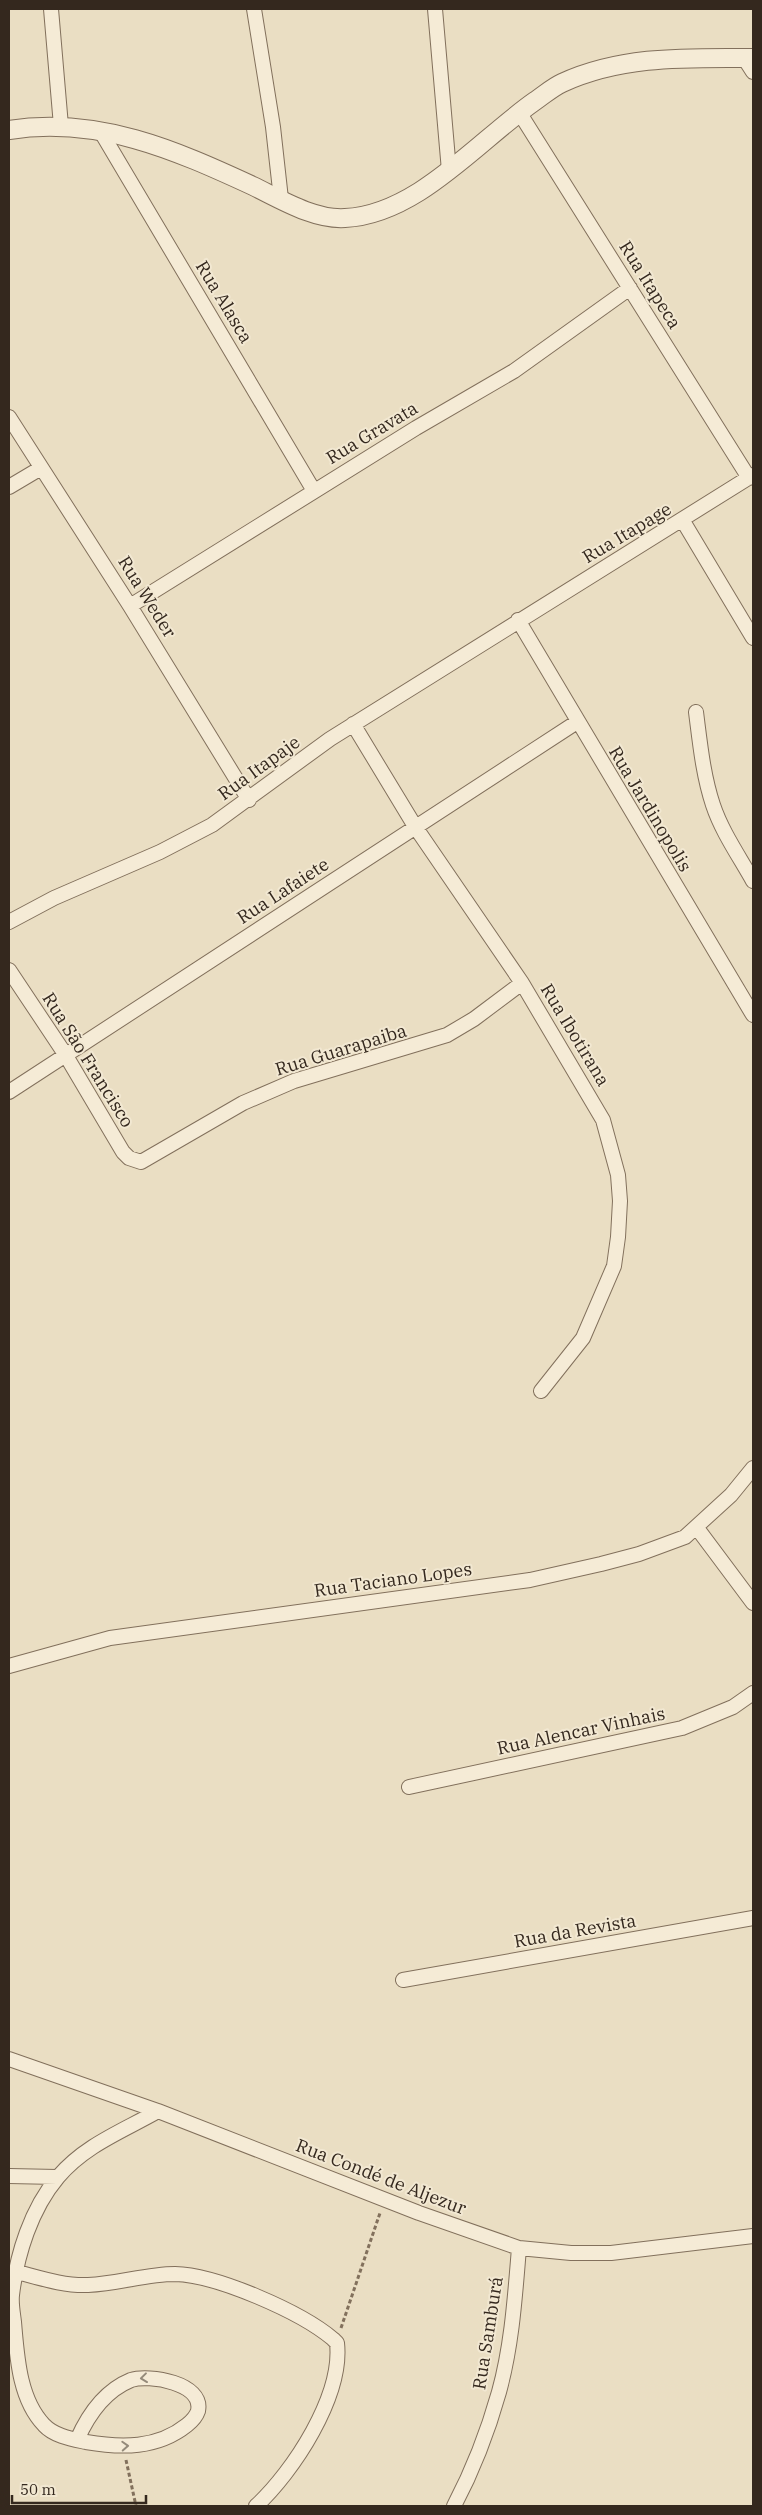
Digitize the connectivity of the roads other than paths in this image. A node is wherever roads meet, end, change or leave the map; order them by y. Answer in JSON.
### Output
{"nodes":[{"id":1,"x":51,"y":9,"type":"edge"},
{"id":2,"x":254,"y":9,"type":"edge"},
{"id":3,"x":435,"y":9,"type":"edge"},
{"id":4,"x":750,"y":63,"type":"edge"},
{"id":5,"x":519,"y":112,"type":"junction"},
{"id":6,"x":61,"y":126,"type":"junction"},
{"id":7,"x":9,"y":130,"type":"edge"},
{"id":8,"x":101,"y":132,"type":"junction"},
{"id":9,"x":449,"y":171,"type":"junction"},
{"id":10,"x":281,"y":199,"type":"junction"},
{"id":11,"x":630,"y":288,"type":"junction"},
{"id":12,"x":9,"y":417,"type":"edge"},
{"id":13,"x":41,"y":468,"type":"junction"},
{"id":14,"x":751,"y":477,"type":"edge"},
{"id":15,"x":9,"y":487,"type":"edge"},
{"id":16,"x":314,"y":491,"type":"junction"},
{"id":17,"x":683,"y":521,"type":"junction"},
{"id":18,"x":130,"y":606,"type":"junction"},
{"id":19,"x":518,"y":620,"type":"junction"},
{"id":20,"x":753,"y":638,"type":"edge"},
{"id":21,"x":696,"y":712,"type":"dead end"},
{"id":22,"x":577,"y":722,"type":"junction"},
{"id":23,"x":353,"y":724,"type":"junction"},
{"id":24,"x":249,"y":800,"type":"junction"},
{"id":25,"x":416,"y":828,"type":"junction"},
{"id":26,"x":753,"y":880,"type":"edge"},
{"id":27,"x":9,"y":922,"type":"edge"},
{"id":28,"x":9,"y":970,"type":"edge"},
{"id":29,"x":522,"y":984,"type":"junction"},
{"id":30,"x":753,"y":1016,"type":"edge"},
{"id":31,"x":65,"y":1054,"type":"junction"},
{"id":32,"x":9,"y":1092,"type":"edge"},
{"id":33,"x":141,"y":1162,"type":"joint"},
{"id":34,"x":541,"y":1391,"type":"dead end"},
{"id":35,"x":753,"y":1468,"type":"edge"},
{"id":36,"x":697,"y":1528,"type":"junction"},
{"id":37,"x":753,"y":1603,"type":"edge"},
{"id":38,"x":9,"y":1666,"type":"edge"},
{"id":39,"x":753,"y":1694,"type":"edge"},
{"id":40,"x":409,"y":1787,"type":"dead end"},
{"id":41,"x":753,"y":1918,"type":"edge"},
{"id":42,"x":403,"y":1980,"type":"dead end"},
{"id":43,"x":9,"y":2059,"type":"edge"},
{"id":44,"x":158,"y":2111,"type":"junction"},
{"id":45,"x":9,"y":2176,"type":"edge"},
{"id":46,"x":58,"y":2177,"type":"junction"},
{"id":47,"x":753,"y":2236,"type":"edge"},
{"id":48,"x":519,"y":2248,"type":"junction"},
{"id":49,"x":17,"y":2272,"type":"junction"},
{"id":50,"x":76,"y":2440,"type":"junction"},
{"id":51,"x":256,"y":2506,"type":"edge"},
{"id":52,"x":454,"y":2506,"type":"edge"}],
"edges":[{"from":1,"to":6,"type":"street"},
{"from":2,"to":10,"type":"street"},
{"from":3,"to":9,"type":"street"},
{"from":4,"to":5,"type":"street"},
{"from":5,"to":9,"type":"street"},
{"from":5,"to":11,"type":"street","name":"Rua Itapeca"},
{"from":6,"to":7,"type":"street"},
{"from":6,"to":8,"type":"street"},
{"from":8,"to":10,"type":"street"},
{"from":8,"to":16,"type":"street","name":"Rua Alasca"},
{"from":9,"to":10,"type":"street"},
{"from":11,"to":14,"type":"street","name":"Rua Itapeca"},
{"from":11,"to":16,"type":"street","name":"Rua Gravata"},
{"from":12,"to":13,"type":"street","name":"Rua Weder"},
{"from":13,"to":15,"type":"street"},
{"from":13,"to":18,"type":"street","name":"Rua Weder"},
{"from":14,"to":17,"type":"street","name":"Rua Itapage"},
{"from":16,"to":18,"type":"street","name":"Rua Gravata"},
{"from":17,"to":19,"type":"street","name":"Rua Itapage"},
{"from":17,"to":20,"type":"street"},
{"from":18,"to":24,"type":"street","name":"Rua Weder"},
{"from":19,"to":22,"type":"street","name":"Rua Jardinopolis"},
{"from":19,"to":23,"type":"street","name":"Rua Itapaje"},
{"from":21,"to":26,"type":"street"},
{"from":22,"to":25,"type":"street","name":"Rua Lafaiete"},
{"from":22,"to":30,"type":"street","name":"Rua Jardinopolis"},
{"from":23,"to":24,"type":"street","name":"Rua Itapaje"},
{"from":23,"to":25,"type":"street","name":"Rua Ibotirana"},
{"from":24,"to":27,"type":"street","name":"Rua Itapaje"},
{"from":25,"to":29,"type":"street","name":"Rua Ibotirana"},
{"from":25,"to":31,"type":"street","name":"Rua Lafaiete"},
{"from":28,"to":31,"type":"street","name":"Rua São Francisco"},
{"from":29,"to":33,"type":"street","name":"Rua Guarapaiba"},
{"from":29,"to":34,"type":"street","name":"Rua Ibotirana"},
{"from":31,"to":32,"type":"street","name":"Rua Lafaiete"},
{"from":31,"to":33,"type":"street","name":"Rua São Francisco"},
{"from":35,"to":36,"type":"street","name":"Rua Taciano Lopes"},
{"from":36,"to":37,"type":"street"},
{"from":36,"to":38,"type":"street","name":"Rua Taciano Lopes"},
{"from":39,"to":40,"type":"street","name":"Rua Alencar Vinhais"},
{"from":41,"to":42,"type":"street","name":"Rua da Revista"},
{"from":43,"to":44,"type":"street","name":"Rua Condé de Aljezur"},
{"from":44,"to":46,"type":"street"},
{"from":44,"to":48,"type":"street","name":"Rua Condé de Aljezur"},
{"from":45,"to":46,"type":"street"},
{"from":46,"to":49,"type":"street"},
{"from":47,"to":48,"type":"street","name":"Rua Condé de Aljezur"},
{"from":48,"to":52,"type":"street","name":"Rua Samburá"},
{"from":49,"to":50,"type":"street"},
{"from":49,"to":51,"type":"street"},
{"from":50,"to":50,"type":"street","one_way":true}]}
